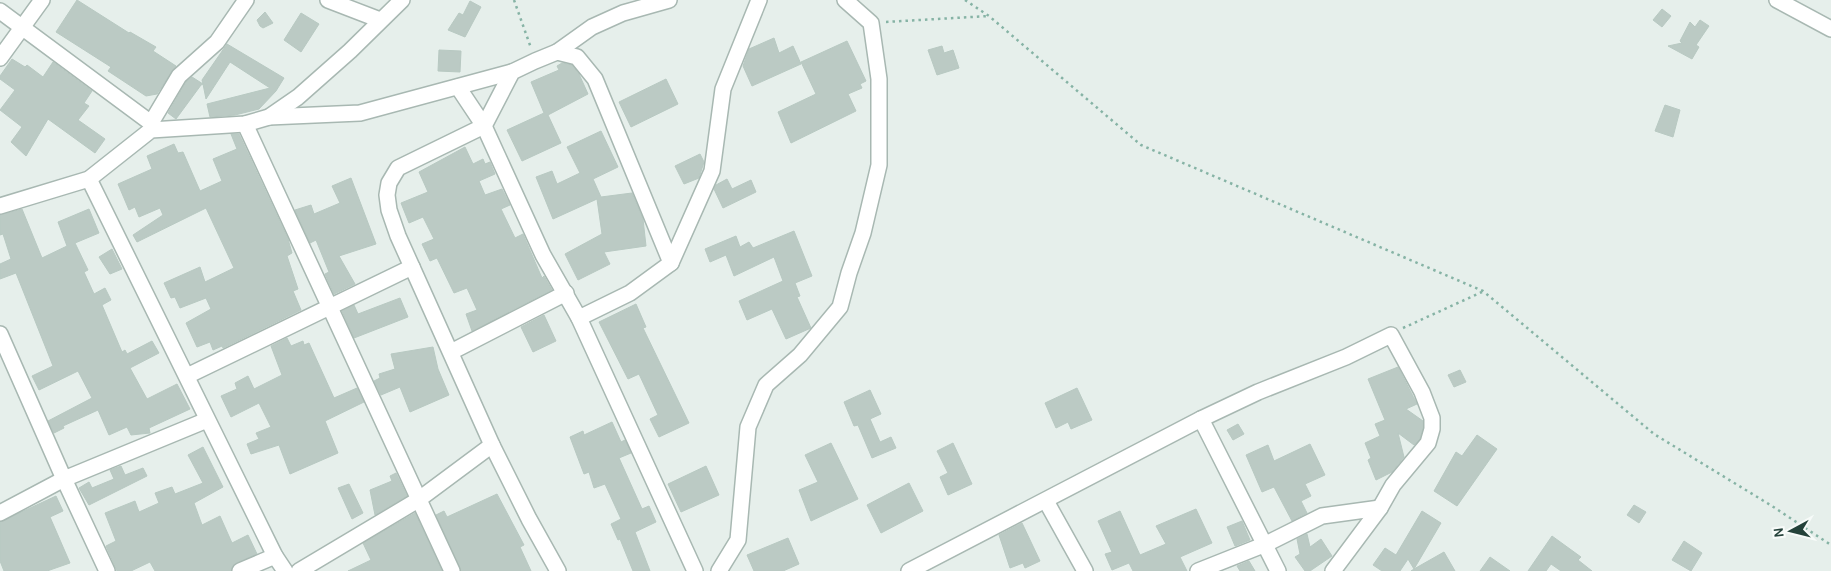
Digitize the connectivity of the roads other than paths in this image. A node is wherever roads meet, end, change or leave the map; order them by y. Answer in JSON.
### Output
{"nodes":[{"id":1,"x":42,"y":0,"type":"edge"},
{"id":2,"x":246,"y":0,"type":"edge"},
{"id":3,"x":328,"y":0,"type":"edge"},
{"id":4,"x":402,"y":0,"type":"edge"},
{"id":5,"x":669,"y":0,"type":"edge"},
{"id":6,"x":759,"y":0,"type":"edge"},
{"id":7,"x":845,"y":0,"type":"edge"},
{"id":8,"x":1777,"y":0,"type":"edge"},
{"id":9,"x":0,"y":11,"type":"edge"},
{"id":10,"x":380,"y":20,"type":"junction"},
{"id":11,"x":23,"y":27,"type":"junction"},
{"id":12,"x":1831,"y":28,"type":"edge"},
{"id":13,"x":557,"y":52,"type":"junction"},
{"id":14,"x":0,"y":58,"type":"edge"},
{"id":15,"x":512,"y":72,"type":"junction"},
{"id":16,"x":458,"y":87,"type":"junction"},
{"id":17,"x":269,"y":117,"type":"junction"},
{"id":18,"x":245,"y":124,"type":"junction"},
{"id":19,"x":151,"y":126,"type":"junction"},
{"id":20,"x":484,"y":126,"type":"junction"},
{"id":21,"x":89,"y":179,"type":"junction"},
{"id":22,"x":0,"y":206,"type":"edge"},
{"id":23,"x":671,"y":263,"type":"junction"},
{"id":24,"x":412,"y":267,"type":"junction"},
{"id":25,"x":566,"y":293,"type":"junction"},
{"id":26,"x":331,"y":307,"type":"junction"},
{"id":27,"x":579,"y":318,"type":"junction"},
{"id":28,"x":0,"y":334,"type":"edge"},
{"id":29,"x":451,"y":352,"type":"junction"},
{"id":30,"x":187,"y":376,"type":"junction"},
{"id":31,"x":1202,"y":419,"type":"junction"},
{"id":32,"x":207,"y":420,"type":"junction"},
{"id":33,"x":492,"y":445,"type":"junction"},
{"id":34,"x":64,"y":479,"type":"junction"},
{"id":35,"x":418,"y":500,"type":"junction"},
{"id":36,"x":1046,"y":500,"type":"junction"},
{"id":37,"x":1380,"y":508,"type":"junction"},
{"id":38,"x":0,"y":513,"type":"edge"},
{"id":39,"x":1266,"y":544,"type":"junction"},
{"id":40,"x":275,"y":556,"type":"junction"},
{"id":41,"x":1341,"y":568,"type":"edge"},
{"id":42,"x":107,"y":571,"type":"edge"},
{"id":43,"x":240,"y":571,"type":"edge"},
{"id":44,"x":285,"y":571,"type":"edge"},
{"id":45,"x":299,"y":571,"type":"edge"},
{"id":46,"x":452,"y":571,"type":"edge"},
{"id":47,"x":558,"y":571,"type":"edge"},
{"id":48,"x":695,"y":571,"type":"edge"},
{"id":49,"x":719,"y":571,"type":"edge"},
{"id":50,"x":909,"y":571,"type":"edge"},
{"id":51,"x":1085,"y":571,"type":"edge"},
{"id":52,"x":1198,"y":571,"type":"edge"},
{"id":53,"x":1278,"y":571,"type":"edge"}],
"edges":[{"from":1,"to":11,"type":"street"},
{"from":2,"to":19,"type":"street"},
{"from":3,"to":10,"type":"street"},
{"from":4,"to":10,"type":"street"},
{"from":5,"to":13,"type":"street"},
{"from":6,"to":23,"type":"street"},
{"from":7,"to":49,"type":"street"},
{"from":8,"to":12,"type":"street"},
{"from":9,"to":11,"type":"street"},
{"from":10,"to":17,"type":"street"},
{"from":11,"to":14,"type":"street"},
{"from":11,"to":19,"type":"street"},
{"from":13,"to":15,"type":"street"},
{"from":13,"to":23,"type":"street"},
{"from":15,"to":16,"type":"street"},
{"from":15,"to":20,"type":"street"},
{"from":16,"to":17,"type":"street"},
{"from":16,"to":20,"type":"street"},
{"from":17,"to":18,"type":"street"},
{"from":18,"to":19,"type":"street"},
{"from":18,"to":26,"type":"street"},
{"from":19,"to":21,"type":"street"},
{"from":20,"to":24,"type":"street"},
{"from":20,"to":25,"type":"street"},
{"from":21,"to":22,"type":"street"},
{"from":21,"to":30,"type":"street"},
{"from":23,"to":27,"type":"street"},
{"from":24,"to":26,"type":"street"},
{"from":24,"to":29,"type":"street"},
{"from":25,"to":27,"type":"street"},
{"from":25,"to":29,"type":"street"},
{"from":26,"to":30,"type":"street"},
{"from":26,"to":35,"type":"street"},
{"from":27,"to":48,"type":"street"},
{"from":28,"to":34,"type":"street"},
{"from":29,"to":33,"type":"street"},
{"from":30,"to":32,"type":"street"},
{"from":31,"to":36,"type":"street"},
{"from":31,"to":37,"type":"street"},
{"from":31,"to":39,"type":"street"},
{"from":32,"to":34,"type":"street"},
{"from":32,"to":40,"type":"street"},
{"from":33,"to":35,"type":"street"},
{"from":33,"to":47,"type":"street"},
{"from":34,"to":38,"type":"street"},
{"from":34,"to":42,"type":"street"},
{"from":35,"to":45,"type":"street"},
{"from":35,"to":46,"type":"street"},
{"from":36,"to":50,"type":"street"},
{"from":36,"to":51,"type":"street"},
{"from":37,"to":39,"type":"street"},
{"from":37,"to":41,"type":"street"},
{"from":39,"to":52,"type":"street"},
{"from":39,"to":53,"type":"street"},
{"from":40,"to":43,"type":"street"},
{"from":40,"to":44,"type":"street"}]}
